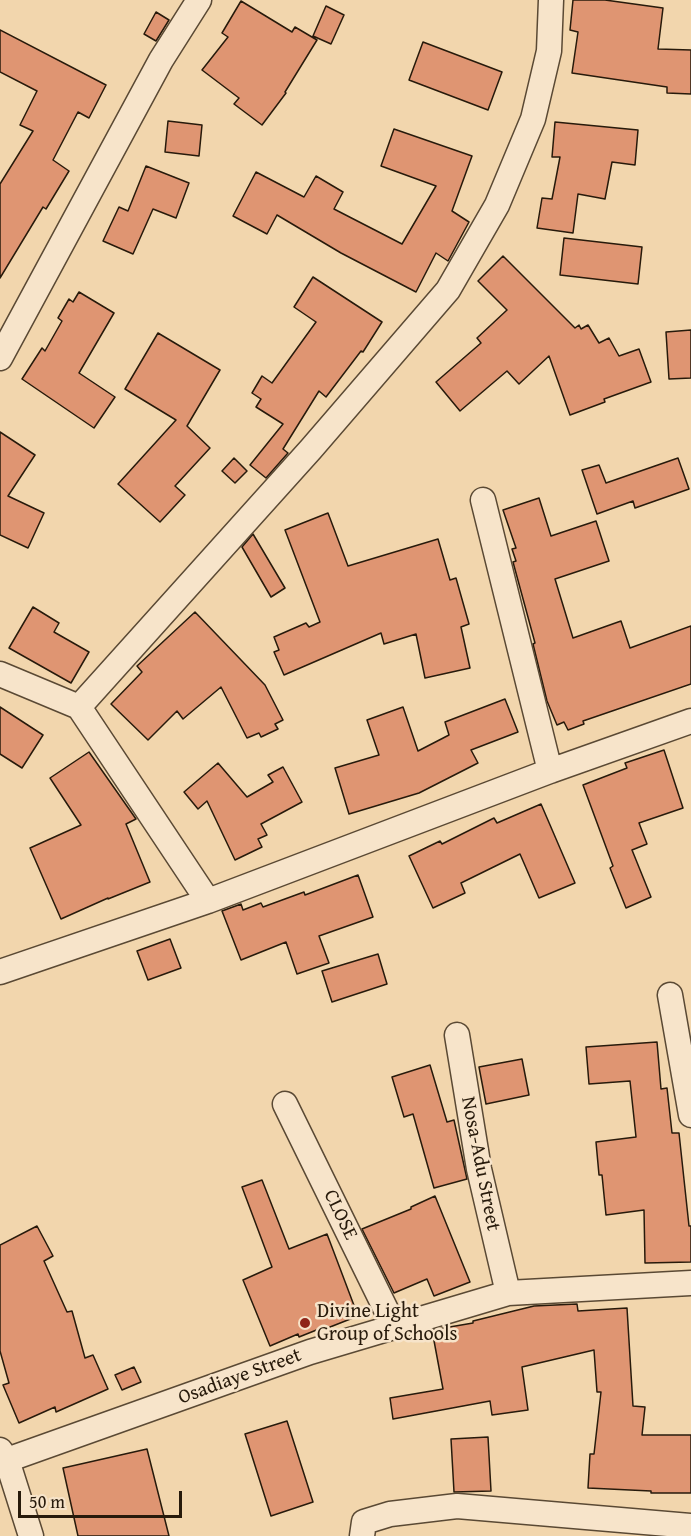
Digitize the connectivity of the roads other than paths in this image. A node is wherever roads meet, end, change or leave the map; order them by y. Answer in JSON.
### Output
{"nodes":[{"id":1,"x":198,"y":0,"type":"edge"},
{"id":2,"x":551,"y":0,"type":"edge"},
{"id":3,"x":0,"y":358,"type":"edge"},
{"id":4,"x":483,"y":500,"type":"dead end"},
{"id":5,"x":0,"y":674,"type":"edge"},
{"id":6,"x":80,"y":707,"type":"junction"},
{"id":7,"x":691,"y":721,"type":"edge"},
{"id":8,"x":550,"y":771,"type":"junction"},
{"id":9,"x":208,"y":901,"type":"junction"},
{"id":10,"x":0,"y":972,"type":"edge"},
{"id":11,"x":670,"y":995,"type":"dead end"},
{"id":12,"x":457,"y":1035,"type":"dead end"},
{"id":13,"x":285,"y":1104,"type":"dead end"},
{"id":14,"x":691,"y":1115,"type":"edge"},
{"id":15,"x":691,"y":1283,"type":"edge"},
{"id":16,"x":508,"y":1293,"type":"junction"},
{"id":17,"x":394,"y":1326,"type":"junction"},
{"id":18,"x":4,"y":1455,"type":"edge"},
{"id":19,"x":691,"y":1526,"type":"edge"},
{"id":20,"x":31,"y":1536,"type":"edge"},
{"id":21,"x":362,"y":1536,"type":"edge"}],
"edges":[{"from":1,"to":3,"type":"street"},
{"from":2,"to":6,"type":"street"},
{"from":4,"to":8,"type":"street"},
{"from":5,"to":6,"type":"street"},
{"from":6,"to":9,"type":"street"},
{"from":7,"to":8,"type":"street"},
{"from":8,"to":9,"type":"street"},
{"from":9,"to":10,"type":"street"},
{"from":11,"to":14,"type":"street"},
{"from":12,"to":16,"type":"street","name":"Nosa-Adu Street"},
{"from":13,"to":17,"type":"street","name":"CLOSE"},
{"from":15,"to":16,"type":"street","name":"Osadiaye Street"},
{"from":16,"to":17,"type":"street","name":"Osadiaye Street"},
{"from":17,"to":18,"type":"street","name":"Osadiaye Street"},
{"from":18,"to":20,"type":"street"},
{"from":19,"to":21,"type":"street"}]}
